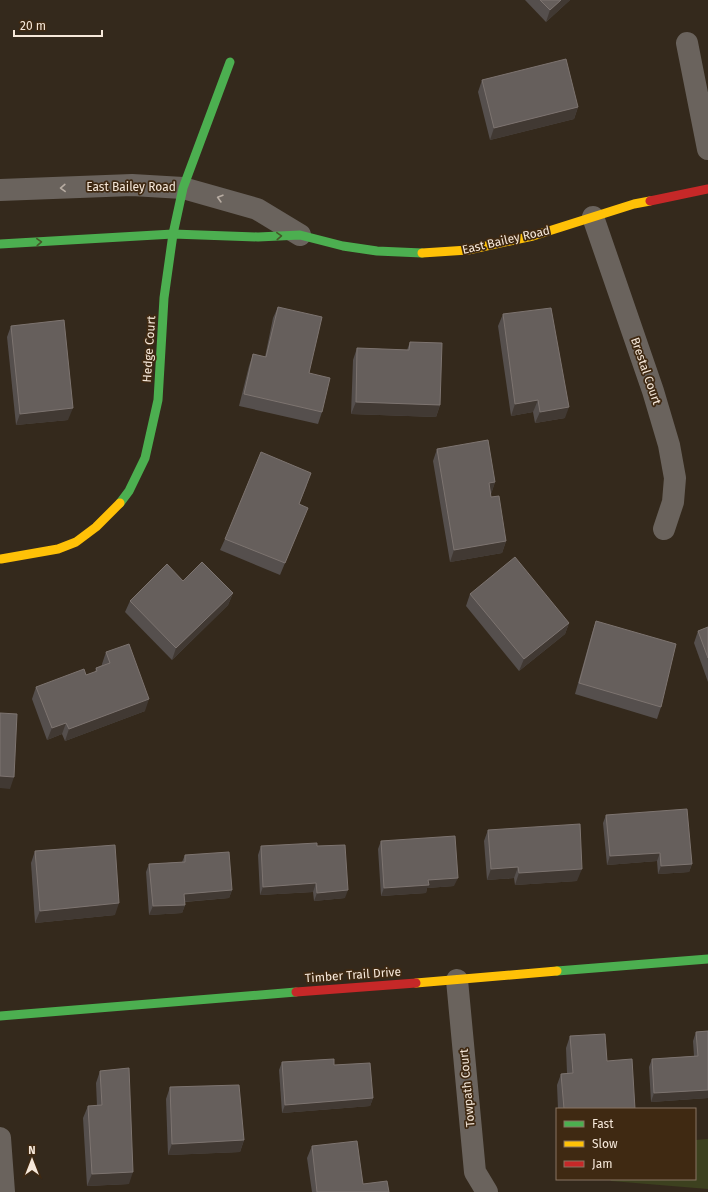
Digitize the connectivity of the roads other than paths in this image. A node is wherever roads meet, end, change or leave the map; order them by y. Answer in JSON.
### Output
{"nodes":[{"id":1,"x":687,"y":42,"type":"dead end"},
{"id":2,"x":230,"y":62,"type":"dead end"},
{"id":3,"x":708,"y":150,"type":"edge"},
{"id":4,"x":184,"y":188,"type":"junction"},
{"id":5,"x":708,"y":189,"type":"edge"},
{"id":6,"x":0,"y":190,"type":"edge"},
{"id":7,"x":593,"y":217,"type":"junction"},
{"id":8,"x":172,"y":234,"type":"junction"},
{"id":9,"x":300,"y":235,"type":"junction"},
{"id":10,"x":0,"y":244,"type":"edge"},
{"id":11,"x":664,"y":529,"type":"dead end"},
{"id":12,"x":1,"y":559,"type":"edge"},
{"id":13,"x":708,"y":959,"type":"edge"},
{"id":14,"x":457,"y":980,"type":"junction"},
{"id":15,"x":0,"y":1016,"type":"edge"},
{"id":16,"x":0,"y":1138,"type":"edge"},
{"id":17,"x":4,"y":1192,"type":"edge"},
{"id":18,"x":487,"y":1192,"type":"edge"}],
"edges":[{"from":1,"to":3,"type":"street"},
{"from":2,"to":4,"type":"street","name":"Hedge Court"},
{"from":4,"to":6,"type":"street","name":"East Bailey Road","one_way":true},
{"from":4,"to":8,"type":"street","name":"Hedge Court"},
{"from":9,"to":4,"type":"street","name":"East Bailey Road","one_way":true},
{"from":5,"to":7,"type":"street","name":"East Bailey Road"},
{"from":7,"to":9,"type":"street","name":"East Bailey Road"},
{"from":7,"to":11,"type":"street","name":"Brestal Court"},
{"from":8,"to":9,"type":"street","name":"East Bailey Road","one_way":true},
{"from":10,"to":8,"type":"street","name":"East Bailey Road","one_way":true},
{"from":8,"to":12,"type":"street","name":"Hedge Court"},
{"from":13,"to":14,"type":"street","name":"Timber Trail Drive"},
{"from":14,"to":15,"type":"street","name":"Timber Trail Drive"},
{"from":14,"to":18,"type":"street","name":"Towpath Court"},
{"from":16,"to":17,"type":"street"}]}
